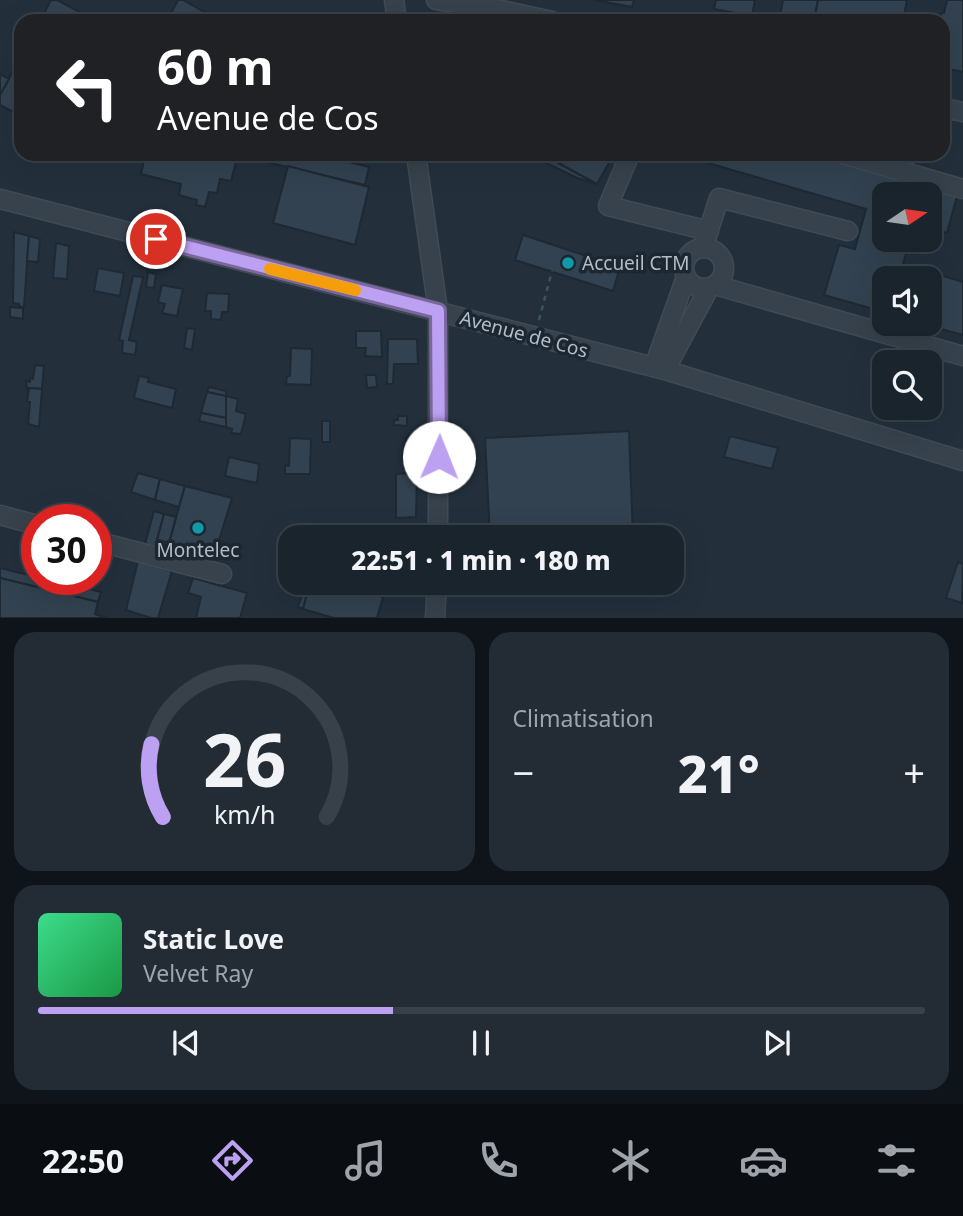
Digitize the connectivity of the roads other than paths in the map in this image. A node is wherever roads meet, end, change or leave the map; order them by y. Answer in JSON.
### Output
{"nodes":[{"id":1,"x":436,"y":0,"type":"edge"},
{"id":2,"x":497,"y":4,"type":"edge"},
{"id":3,"x":529,"y":14,"type":"edge"},
{"id":4,"x":417,"y":161,"type":"edge"},
{"id":5,"x":627,"y":161,"type":"edge"},
{"id":6,"x":867,"y":161,"type":"edge"},
{"id":7,"x":963,"y":189,"type":"edge"},
{"id":8,"x":0,"y":200,"type":"edge"},
{"id":9,"x":848,"y":231,"type":"dead end"},
{"id":10,"x":706,"y":239,"type":"junction"},
{"id":11,"x":686,"y":276,"type":"junction"},
{"id":12,"x":712,"y":286,"type":"junction"},
{"id":13,"x":438,"y":311,"type":"junction"},
{"id":14,"x":963,"y":356,"type":"edge"},
{"id":15,"x":659,"y":368,"type":"junction"},
{"id":16,"x":963,"y":461,"type":"edge"},
{"id":17,"x":0,"y":514,"type":"edge"},
{"id":18,"x":21,"y":520,"type":"edge"},
{"id":19,"x":438,"y":525,"type":"edge"},
{"id":20,"x":112,"y":545,"type":"edge"},
{"id":21,"x":222,"y":574,"type":"dead end"},
{"id":22,"x":436,"y":595,"type":"edge"},
{"id":23,"x":435,"y":618,"type":"edge"}],
"edges":[{"from":1,"to":2,"type":"street"},
{"from":2,"to":3,"type":"street"},
{"from":4,"to":13,"type":"street"},
{"from":5,"to":10,"type":"street"},
{"from":6,"to":7,"type":"street"},
{"from":8,"to":13,"type":"street","name":"Avenue de Cos"},
{"from":9,"to":10,"type":"street"},
{"from":10,"to":11,"type":"street"},
{"from":10,"to":12,"type":"street"},
{"from":11,"to":12,"type":"street"},
{"from":11,"to":15,"type":"street"},
{"from":12,"to":14,"type":"street"},
{"from":12,"to":15,"type":"street"},
{"from":13,"to":15,"type":"street","name":"Avenue de Cos"},
{"from":13,"to":19,"type":"street"},
{"from":15,"to":16,"type":"street","name":"Avenue de Cos"},
{"from":17,"to":18,"type":"street"},
{"from":20,"to":21,"type":"street"},
{"from":22,"to":23,"type":"street"}]}
